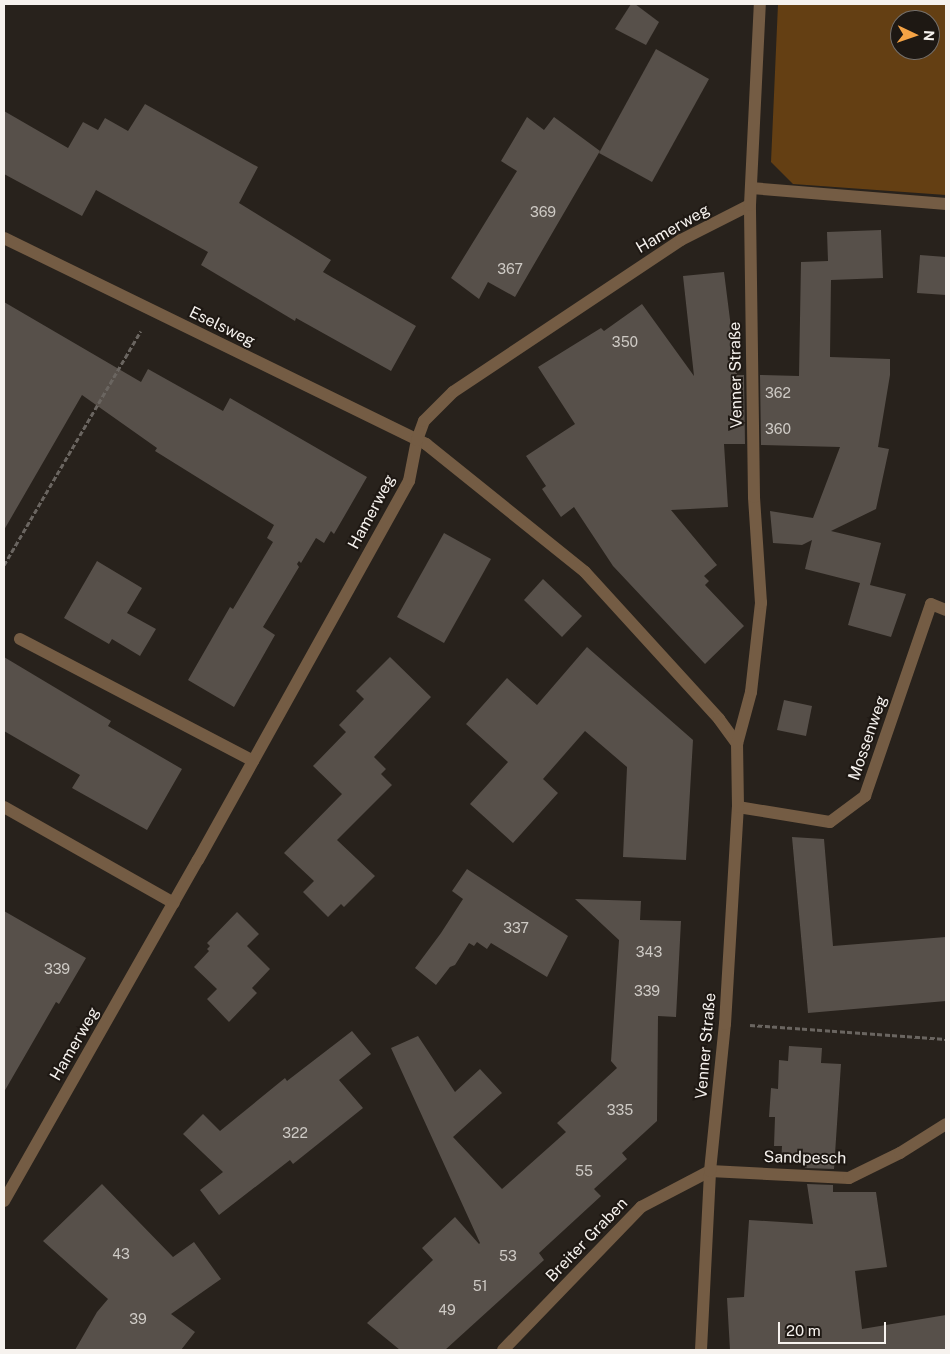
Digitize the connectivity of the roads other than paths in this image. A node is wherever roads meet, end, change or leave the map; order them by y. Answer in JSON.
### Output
{"nodes":[{"id":1,"x":760,"y":4,"type":"edge"},
{"id":2,"x":751,"y":188,"type":"junction"},
{"id":3,"x":946,"y":204,"type":"edge"},
{"id":4,"x":750,"y":206,"type":"junction"},
{"id":5,"x":4,"y":238,"type":"edge"},
{"id":6,"x":422,"y":442,"type":"junction"},
{"id":7,"x":946,"y":610,"type":"edge"},
{"id":8,"x":20,"y":640,"type":"dead end"},
{"id":9,"x":737,"y":744,"type":"junction"},
{"id":10,"x":253,"y":761,"type":"junction"},
{"id":11,"x":4,"y":807,"type":"edge"},
{"id":12,"x":738,"y":808,"type":"junction"},
{"id":13,"x":174,"y":903,"type":"junction"},
{"id":14,"x":946,"y":1124,"type":"edge"},
{"id":15,"x":710,"y":1172,"type":"junction"},
{"id":16,"x":4,"y":1201,"type":"edge"},
{"id":17,"x":503,"y":1350,"type":"edge"},
{"id":18,"x":701,"y":1350,"type":"edge"}],
"edges":[{"from":1,"to":2,"type":"street","name":"Venner Straße"},
{"from":2,"to":3,"type":"street"},
{"from":2,"to":4,"type":"street","name":"Venner Straße"},
{"from":4,"to":6,"type":"street","name":"Hamerweg"},
{"from":4,"to":9,"type":"street","name":"Venner Straße"},
{"from":5,"to":6,"type":"street","name":"Eselsweg"},
{"from":6,"to":9,"type":"street"},
{"from":6,"to":10,"type":"street","name":"Hamerweg"},
{"from":7,"to":12,"type":"street","name":"Mossenweg"},
{"from":8,"to":10,"type":"street"},
{"from":9,"to":12,"type":"street","name":"Venner Straße"},
{"from":10,"to":13,"type":"street","name":"Hamerweg"},
{"from":11,"to":13,"type":"street"},
{"from":12,"to":15,"type":"street","name":"Venner Straße"},
{"from":13,"to":16,"type":"street","name":"Hamerweg"},
{"from":14,"to":15,"type":"street","name":"Sandpesch"},
{"from":15,"to":17,"type":"street","name":"Breiter Graben"},
{"from":15,"to":18,"type":"street","name":"Venner Straße"}]}
